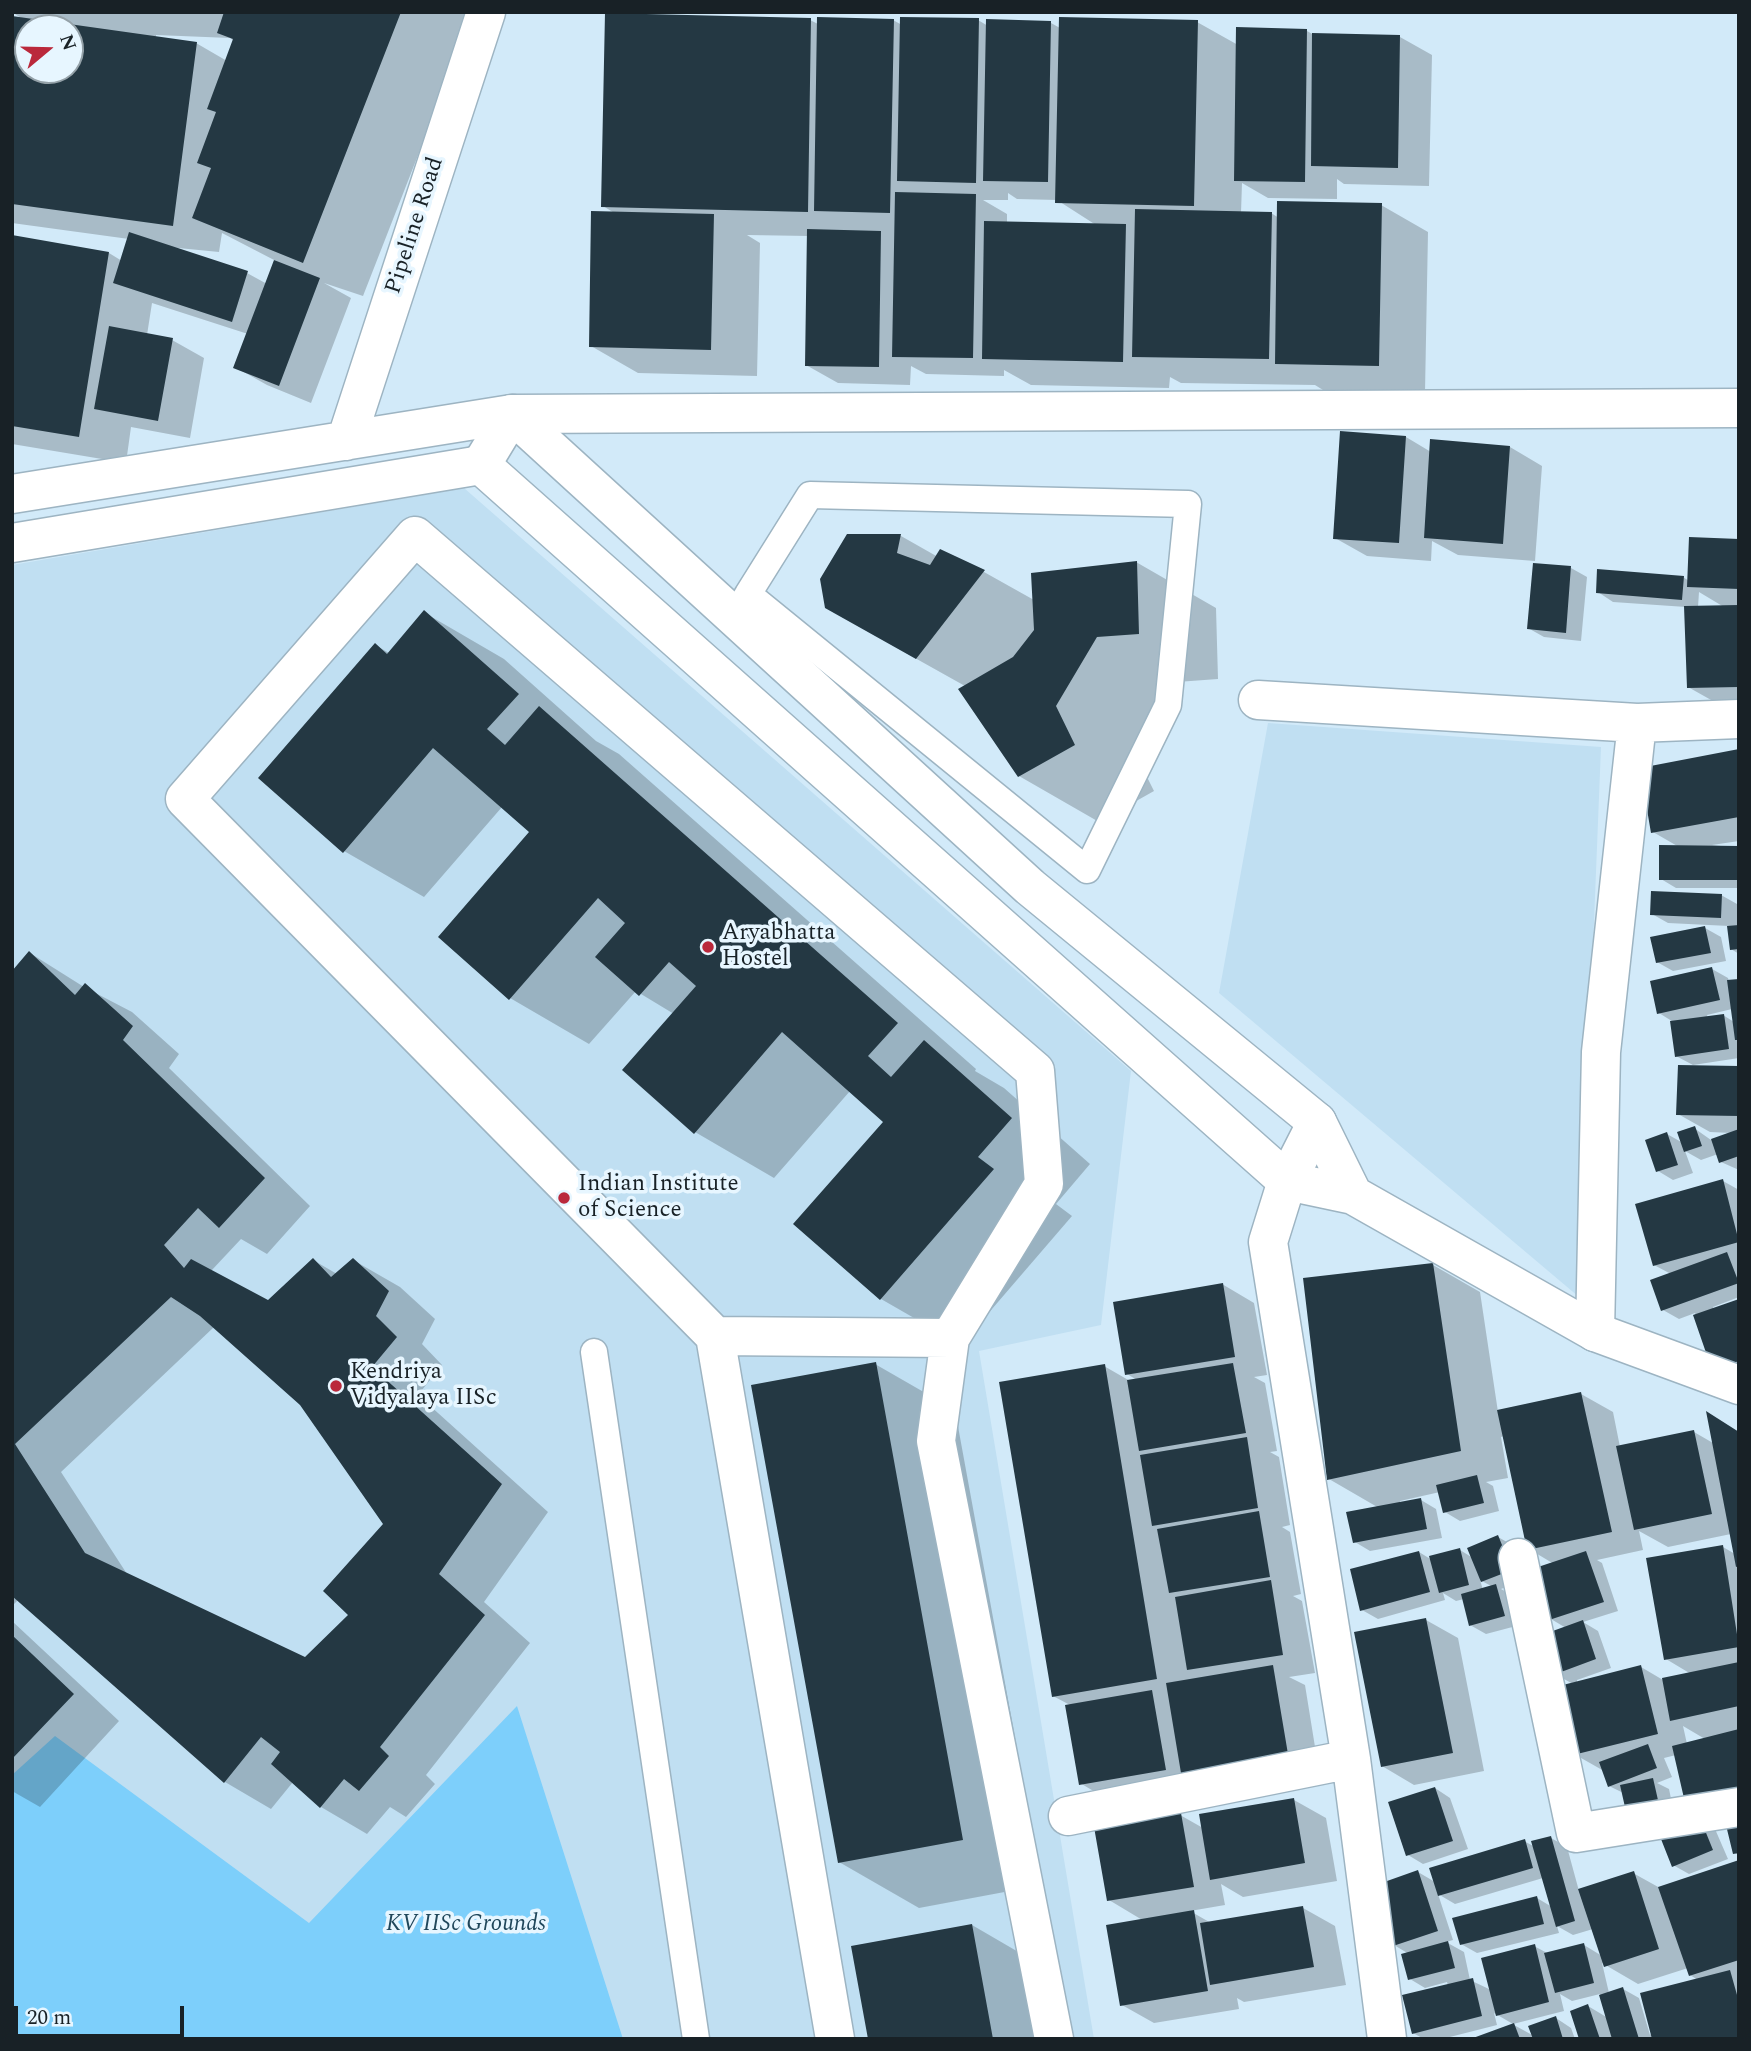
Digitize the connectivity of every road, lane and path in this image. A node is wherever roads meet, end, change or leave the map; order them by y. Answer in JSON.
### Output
{"nodes":[{"id":1,"x":486,"y":12,"type":"edge"},
{"id":2,"x":1739,"y":408,"type":"edge"},
{"id":3,"x":512,"y":414,"type":"junction"},
{"id":4,"x":346,"y":441,"type":"junction"},
{"id":5,"x":481,"y":466,"type":"junction"},
{"id":6,"x":12,"y":494,"type":"edge"},
{"id":7,"x":12,"y":544,"type":"edge"},
{"id":8,"x":742,"y":605,"type":"junction"},
{"id":9,"x":1258,"y":700,"type":"dead end"},
{"id":10,"x":1739,"y":719,"type":"edge"},
{"id":11,"x":1637,"y":723,"type":"junction"},
{"id":12,"x":1317,"y":1122,"type":"junction"},
{"id":13,"x":1287,"y":1181,"type":"junction"},
{"id":14,"x":1353,"y":1195,"type":"junction"},
{"id":15,"x":1595,"y":1332,"type":"junction"},
{"id":16,"x":715,"y":1336,"type":"junction"},
{"id":17,"x":950,"y":1338,"type":"junction"},
{"id":18,"x":594,"y":1352,"type":"dead end"},
{"id":19,"x":1739,"y":1385,"type":"edge"},
{"id":20,"x":1518,"y":1558,"type":"dead end"},
{"id":21,"x":1351,"y":1759,"type":"junction"},
{"id":22,"x":1739,"y":1807,"type":"edge"},
{"id":23,"x":1068,"y":1816,"type":"dead end"},
{"id":24,"x":696,"y":2039,"type":"edge"},
{"id":25,"x":835,"y":2039,"type":"edge"},
{"id":26,"x":1054,"y":2039,"type":"edge"},
{"id":27,"x":1387,"y":2039,"type":"edge"}],
"edges":[{"from":1,"to":4,"type":"street","name":"Pipeline Road"},
{"from":2,"to":3,"type":"street"},
{"from":3,"to":4,"type":"street"},
{"from":3,"to":5,"type":"street"},
{"from":3,"to":8,"type":"street"},
{"from":4,"to":6,"type":"street"},
{"from":5,"to":7,"type":"street"},
{"from":5,"to":13,"type":"street"},
{"from":8,"to":8,"type":"lane"},
{"from":8,"to":12,"type":"street"},
{"from":9,"to":11,"type":"street"},
{"from":10,"to":11,"type":"street"},
{"from":11,"to":15,"type":"street"},
{"from":12,"to":13,"type":"street"},
{"from":12,"to":14,"type":"street"},
{"from":13,"to":14,"type":"street"},
{"from":13,"to":21,"type":"street"},
{"from":14,"to":15,"type":"street"},
{"from":15,"to":19,"type":"street"},
{"from":16,"to":17,"type":"street"},
{"from":16,"to":17,"type":"street"},
{"from":16,"to":25,"type":"street"},
{"from":17,"to":26,"type":"street"},
{"from":18,"to":24,"type":"lane"},
{"from":20,"to":22,"type":"street"},
{"from":21,"to":23,"type":"street"},
{"from":21,"to":27,"type":"street"}]}
